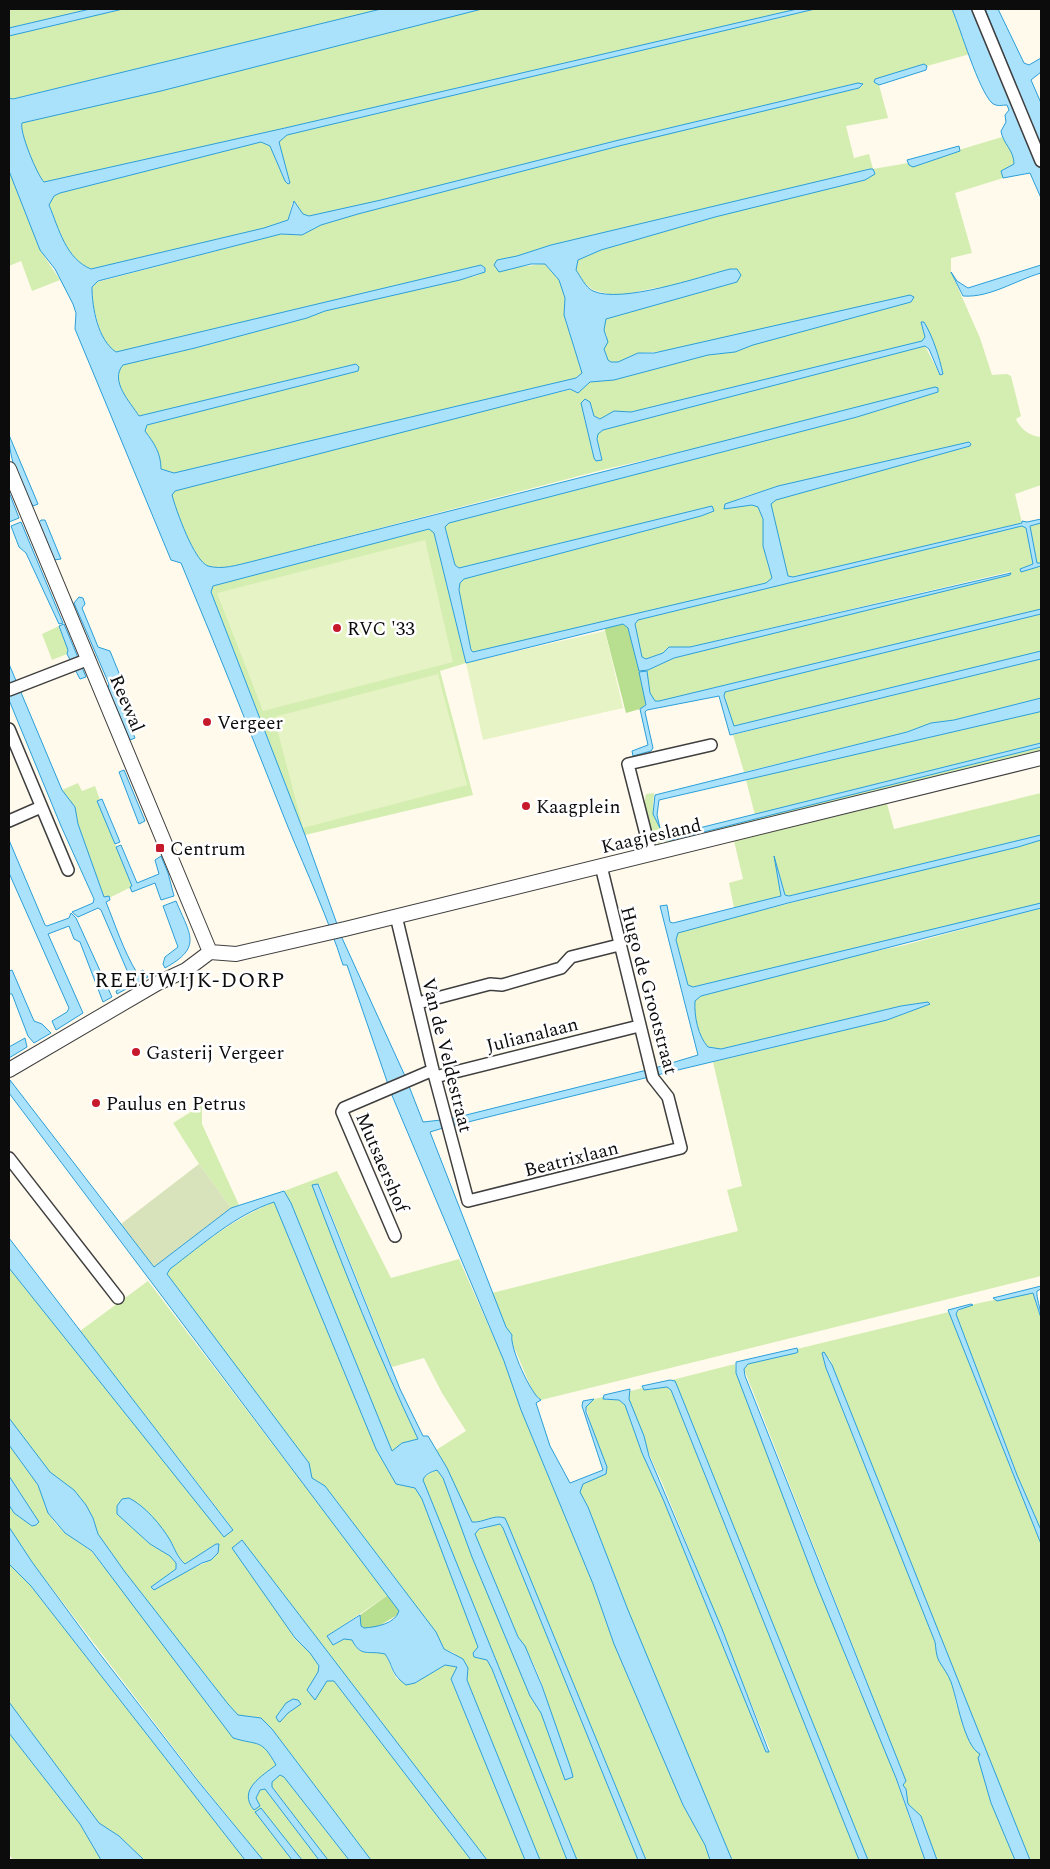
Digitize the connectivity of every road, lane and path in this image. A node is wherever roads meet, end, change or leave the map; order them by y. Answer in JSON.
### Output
{"nodes":[{"id":1,"x":978,"y":9,"type":"edge"},
{"id":2,"x":1041,"y":161,"type":"edge"},
{"id":3,"x":9,"y":469,"type":"edge"},
{"id":4,"x":86,"y":661,"type":"junction"},
{"id":5,"x":9,"y":690,"type":"edge"},
{"id":6,"x":9,"y":728,"type":"edge"},
{"id":7,"x":711,"y":745,"type":"dead end"},
{"id":8,"x":1041,"y":758,"type":"edge"},
{"id":9,"x":41,"y":807,"type":"junction"},
{"id":10,"x":9,"y":820,"type":"edge"},
{"id":11,"x":650,"y":854,"type":"junction"},
{"id":12,"x":601,"y":866,"type":"junction"},
{"id":13,"x":68,"y":870,"type":"dead end"},
{"id":14,"x":396,"y":916,"type":"junction"},
{"id":15,"x":619,"y":945,"type":"junction"},
{"id":16,"x":210,"y":952,"type":"junction"},
{"id":17,"x":418,"y":1003,"type":"junction"},
{"id":18,"x":638,"y":1026,"type":"junction"},
{"id":19,"x":9,"y":1070,"type":"edge"},
{"id":20,"x":434,"y":1073,"type":"junction"},
{"id":21,"x":681,"y":1148,"type":"joint"},
{"id":22,"x":9,"y":1158,"type":"edge"},
{"id":23,"x":468,"y":1202,"type":"joint"},
{"id":24,"x":396,"y":1236,"type":"dead end"},
{"id":25,"x":118,"y":1298,"type":"dead end"}],
"edges":[{"from":1,"to":2,"type":"street"},
{"from":3,"to":4,"type":"street","name":"Reewal"},
{"from":4,"to":5,"type":"street"},
{"from":4,"to":16,"type":"street","name":"Reewal"},
{"from":6,"to":9,"type":"street"},
{"from":7,"to":11,"type":"street"},
{"from":8,"to":11,"type":"street","name":"Kaagjesland"},
{"from":9,"to":10,"type":"street"},
{"from":9,"to":13,"type":"street"},
{"from":11,"to":12,"type":"street","name":"Kaagjesland"},
{"from":12,"to":14,"type":"street","name":"Kaagjesland"},
{"from":12,"to":15,"type":"street","name":"Hugo de Grootstraat"},
{"from":14,"to":16,"type":"street","name":"Kaagjesland"},
{"from":14,"to":17,"type":"street","name":"Van de Veldestraat"},
{"from":15,"to":17,"type":"street"},
{"from":15,"to":18,"type":"street","name":"Hugo de Grootstraat"},
{"from":16,"to":19,"type":"street"},
{"from":17,"to":20,"type":"street","name":"Van de Veldestraat"},
{"from":18,"to":20,"type":"street","name":"Julianalaan"},
{"from":18,"to":21,"type":"street","name":"Hugo de Grootstraat"},
{"from":20,"to":23,"type":"street","name":"Van de Veldestraat"},
{"from":20,"to":24,"type":"street","name":"Mutsaershof"},
{"from":21,"to":23,"type":"street","name":"Beatrixlaan"},
{"from":22,"to":25,"type":"street"}]}
